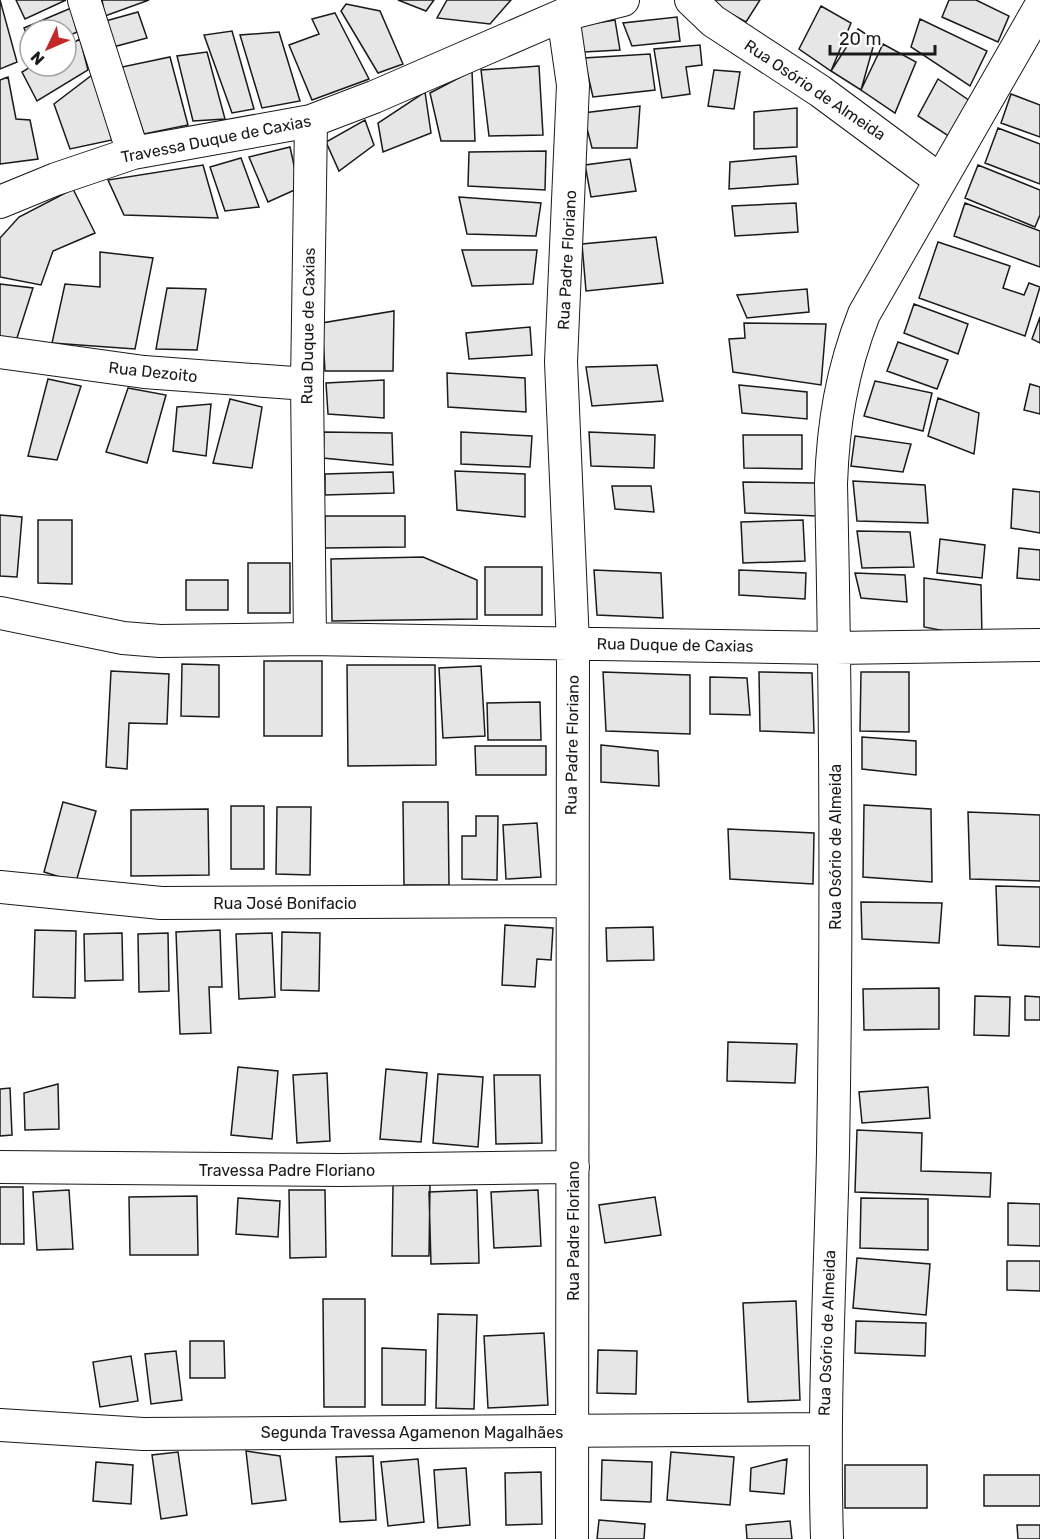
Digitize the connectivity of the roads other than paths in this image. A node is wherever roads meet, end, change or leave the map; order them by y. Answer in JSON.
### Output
{"nodes":[{"id":1,"x":84,"y":0,"type":"edge"},
{"id":2,"x":624,"y":0,"type":"edge"},
{"id":3,"x":691,"y":0,"type":"edge"},
{"id":4,"x":1040,"y":7,"type":"edge"},
{"id":5,"x":554,"y":8,"type":"edge"},
{"id":6,"x":311,"y":121,"type":"junction"},
{"id":7,"x":133,"y":153,"type":"junction"},
{"id":8,"x":940,"y":180,"type":"junction"},
{"id":9,"x":0,"y":202,"type":"edge"},
{"id":10,"x":0,"y":352,"type":"edge"},
{"id":11,"x":307,"y":384,"type":"junction"},
{"id":12,"x":0,"y":613,"type":"edge"},
{"id":13,"x":310,"y":639,"type":"junction"},
{"id":14,"x":573,"y":644,"type":"junction"},
{"id":15,"x":1040,"y":645,"type":"edge"},
{"id":16,"x":834,"y":648,"type":"junction"},
{"id":17,"x":0,"y":887,"type":"edge"},
{"id":18,"x":570,"y":901,"type":"junction"},
{"id":19,"x":0,"y":1167,"type":"edge"},
{"id":20,"x":573,"y":1167,"type":"junction"},
{"id":21,"x":0,"y":1425,"type":"edge"},
{"id":22,"x":824,"y":1429,"type":"junction"},
{"id":23,"x":572,"y":1431,"type":"junction"},
{"id":24,"x":572,"y":1539,"type":"edge"},
{"id":25,"x":826,"y":1539,"type":"edge"}],
"edges":[{"from":1,"to":7,"type":"street"},
{"from":2,"to":5,"type":"street"},
{"from":3,"to":8,"type":"street","name":"Rua Osório de Almeida"},
{"from":4,"to":8,"type":"street","name":"Rua Osório de Almeida"},
{"from":5,"to":6,"type":"street","name":"Travessa Duque de Caxias"},
{"from":5,"to":14,"type":"street","name":"Rua Padre Floriano"},
{"from":6,"to":7,"type":"street","name":"Travessa Duque de Caxias"},
{"from":6,"to":11,"type":"street","name":"Rua Duque de Caxias"},
{"from":7,"to":9,"type":"street","name":"Travessa Duque de Caxias"},
{"from":8,"to":16,"type":"street","name":"Rua Osório de Almeida"},
{"from":10,"to":11,"type":"street","name":"Rua Dezoito"},
{"from":11,"to":13,"type":"street","name":"Rua Duque de Caxias"},
{"from":12,"to":13,"type":"street","name":"Rua Duque de Caxias"},
{"from":13,"to":14,"type":"street","name":"Rua Duque de Caxias"},
{"from":14,"to":16,"type":"street","name":"Rua Duque de Caxias"},
{"from":14,"to":18,"type":"street","name":"Rua Padre Floriano"},
{"from":15,"to":16,"type":"street","name":"Rua Duque de Caxias"},
{"from":16,"to":22,"type":"street","name":"Rua Osório de Almeida"},
{"from":17,"to":18,"type":"street","name":"Rua José Bonifacio"},
{"from":18,"to":20,"type":"street","name":"Rua Padre Floriano"},
{"from":19,"to":20,"type":"street","name":"Travessa Padre Floriano"},
{"from":20,"to":23,"type":"street","name":"Rua Padre Floriano"},
{"from":21,"to":23,"type":"street","name":"Segunda Travessa Agamenon Magalhães"},
{"from":22,"to":23,"type":"street","name":"Segunda Travessa Agamenon Magalhães"},
{"from":22,"to":25,"type":"street","name":"Rua Osório de Almeida"},
{"from":23,"to":24,"type":"street","name":"Rua Padre Floriano"}]}
